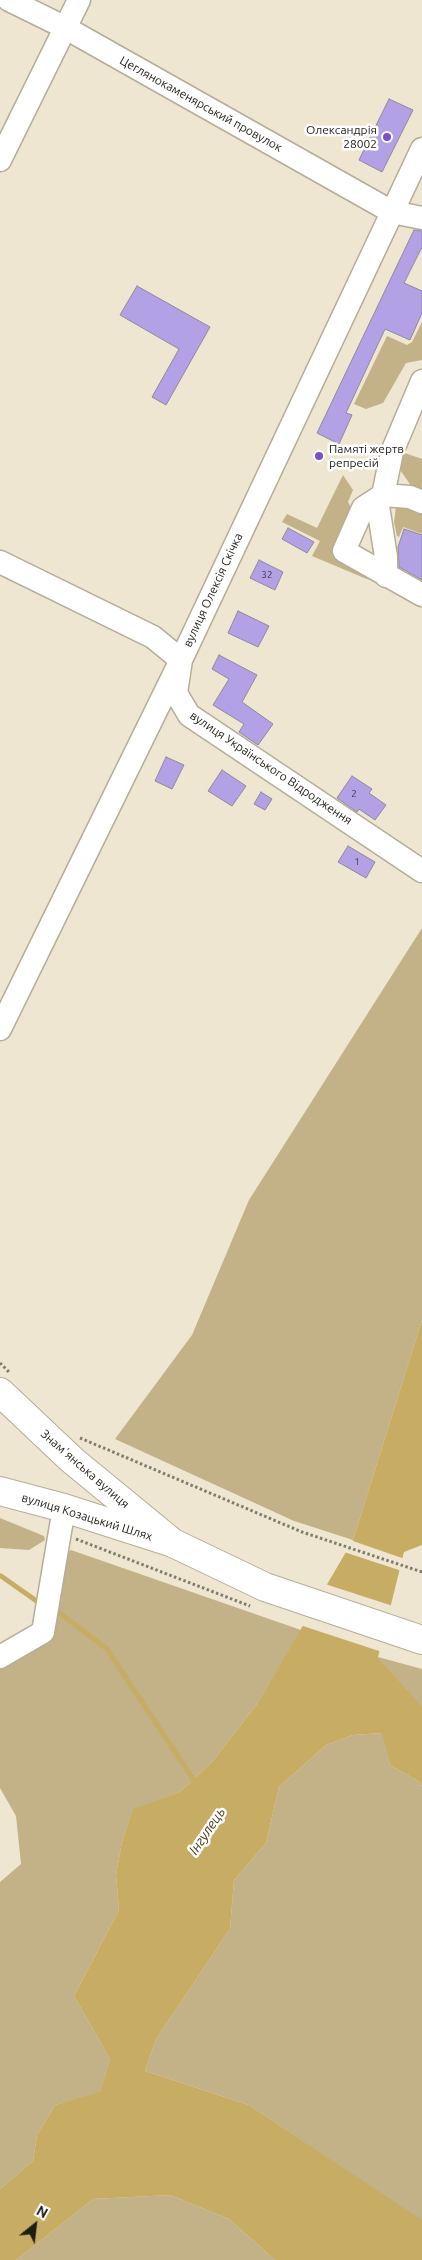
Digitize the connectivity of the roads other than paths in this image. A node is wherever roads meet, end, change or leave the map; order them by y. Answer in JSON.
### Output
{"nodes":[{"id":1,"x":9,"y":0,"type":"edge"},
{"id":2,"x":79,"y":0,"type":"edge"},
{"id":3,"x":64,"y":27,"type":"junction"},
{"id":4,"x":422,"y":149,"type":"edge"},
{"id":5,"x":0,"y":160,"type":"edge"},
{"id":6,"x":392,"y":212,"type":"junction"},
{"id":7,"x":422,"y":218,"type":"edge"},
{"id":8,"x":422,"y":382,"type":"edge"},
{"id":9,"x":380,"y":498,"type":"junction"},
{"id":10,"x":422,"y":502,"type":"edge"},
{"id":11,"x":0,"y":562,"type":"edge"},
{"id":12,"x":386,"y":576,"type":"junction"},
{"id":13,"x":422,"y":595,"type":"edge"},
{"id":14,"x":181,"y":660,"type":"junction"},
{"id":15,"x":422,"y":870,"type":"edge"},
{"id":16,"x":0,"y":1029,"type":"edge"},
{"id":17,"x":6,"y":1384,"type":"edge"},
{"id":18,"x":0,"y":1491,"type":"edge"},
{"id":19,"x":61,"y":1520,"type":"junction"},
{"id":20,"x":173,"y":1544,"type":"junction"},
{"id":21,"x":422,"y":1640,"type":"edge"},
{"id":22,"x":0,"y":1657,"type":"edge"}],
"edges":[{"from":1,"to":3,"type":"street","name":"Цеглянокаменярський провулок"},
{"from":2,"to":3,"type":"street"},
{"from":3,"to":5,"type":"street"},
{"from":3,"to":6,"type":"street","name":"Цеглянокаменярський провулок"},
{"from":4,"to":6,"type":"street","name":"вулиця Олексія Скічка"},
{"from":6,"to":7,"type":"street","name":"Цеглянокаменярський провулок"},
{"from":6,"to":14,"type":"street","name":"вулиця Олексія Скічка"},
{"from":8,"to":9,"type":"street"},
{"from":9,"to":10,"type":"street"},
{"from":9,"to":12,"type":"street"},
{"from":9,"to":12,"type":"street"},
{"from":11,"to":14,"type":"street"},
{"from":12,"to":13,"type":"street"},
{"from":14,"to":15,"type":"street","name":"вулиця Українського Відродження"},
{"from":14,"to":16,"type":"street","name":"вулиця Олексія Скічка"},
{"from":17,"to":20,"type":"main road","name":"Знамʼянська вулиця"},
{"from":18,"to":19,"type":"main road","name":"вулиця Козацький Шлях"},
{"from":19,"to":20,"type":"main road","name":"вулиця Козацький Шлях"},
{"from":19,"to":22,"type":"street"},
{"from":20,"to":21,"type":"main road"}]}
